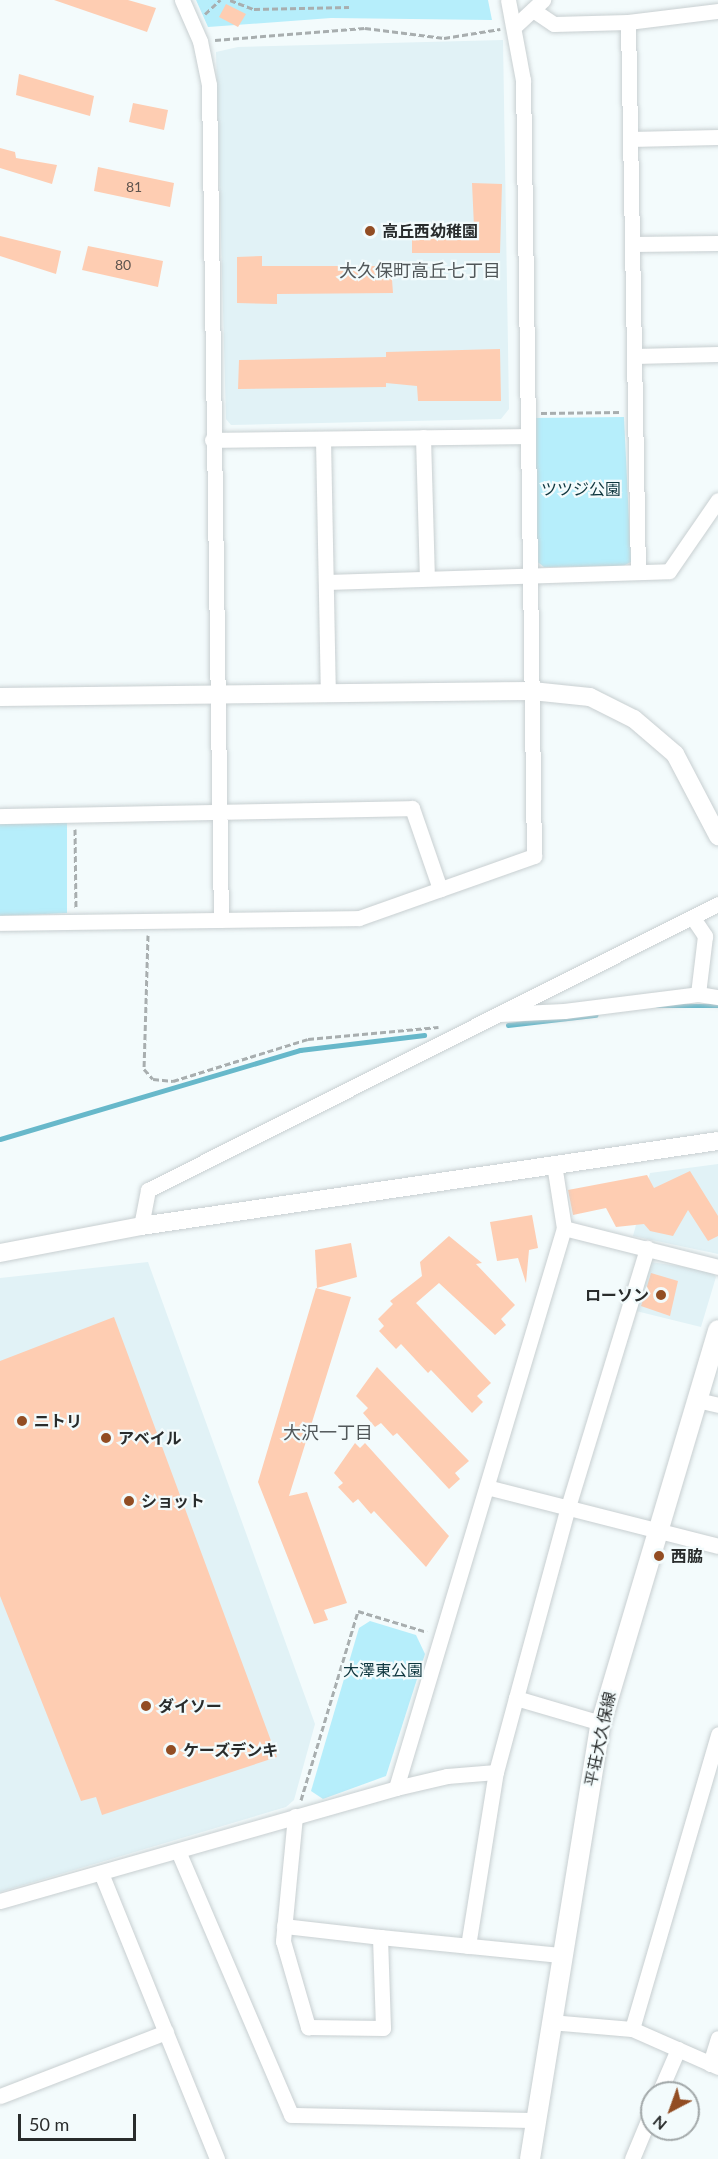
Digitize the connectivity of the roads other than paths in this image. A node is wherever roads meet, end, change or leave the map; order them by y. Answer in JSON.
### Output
{"nodes":[{"id":1,"x":182,"y":0,"type":"edge"},
{"id":2,"x":508,"y":0,"type":"edge"},
{"id":3,"x":538,"y":5,"type":"edge"},
{"id":4,"x":718,"y":11,"type":"edge"},
{"id":5,"x":628,"y":22,"type":"junction"},
{"id":6,"x":514,"y":27,"type":"junction"},
{"id":7,"x":718,"y":137,"type":"edge"},
{"id":8,"x":630,"y":139,"type":"junction"},
{"id":9,"x":718,"y":243,"type":"edge"},
{"id":10,"x":632,"y":244,"type":"junction"},
{"id":11,"x":718,"y":354,"type":"edge"},
{"id":12,"x":634,"y":356,"type":"junction"},
{"id":13,"x":526,"y":436,"type":"junction"},
{"id":14,"x":423,"y":437,"type":"junction"},
{"id":15,"x":323,"y":439,"type":"junction"},
{"id":16,"x":212,"y":440,"type":"junction"},
{"id":17,"x":718,"y":500,"type":"edge"},
{"id":18,"x":638,"y":572,"type":"junction"},
{"id":19,"x":528,"y":573,"type":"junction"},
{"id":20,"x":427,"y":578,"type":"junction"},
{"id":21,"x":326,"y":582,"type":"junction"},
{"id":22,"x":532,"y":691,"type":"junction"},
{"id":23,"x":328,"y":693,"type":"junction"},
{"id":24,"x":216,"y":694,"type":"junction"},
{"id":25,"x":0,"y":698,"type":"edge"},
{"id":26,"x":220,"y":812,"type":"junction"},
{"id":27,"x":0,"y":816,"type":"edge"},
{"id":28,"x":718,"y":836,"type":"edge"},
{"id":29,"x":440,"y":890,"type":"junction"},
{"id":30,"x":718,"y":904,"type":"edge"},
{"id":31,"x":693,"y":918,"type":"junction"},
{"id":32,"x":220,"y":920,"type":"junction"},
{"id":33,"x":0,"y":923,"type":"edge"},
{"id":34,"x":698,"y":994,"type":"junction"},
{"id":35,"x":718,"y":997,"type":"edge"},
{"id":36,"x":496,"y":1014,"type":"junction"},
{"id":37,"x":718,"y":1141,"type":"edge"},
{"id":38,"x":554,"y":1164,"type":"junction"},
{"id":39,"x":141,"y":1226,"type":"junction"},
{"id":40,"x":564,"y":1228,"type":"junction"},
{"id":41,"x":647,"y":1248,"type":"junction"},
{"id":42,"x":0,"y":1253,"type":"edge"},
{"id":43,"x":718,"y":1267,"type":"edge"},
{"id":44,"x":718,"y":1330,"type":"edge"},
{"id":45,"x":697,"y":1400,"type":"junction"},
{"id":46,"x":718,"y":1406,"type":"edge"},
{"id":47,"x":487,"y":1487,"type":"junction"},
{"id":48,"x":568,"y":1507,"type":"junction"},
{"id":49,"x":658,"y":1529,"type":"junction"},
{"id":50,"x":718,"y":1545,"type":"edge"},
{"id":51,"x":516,"y":1698,"type":"junction"},
{"id":52,"x":600,"y":1723,"type":"junction"},
{"id":53,"x":718,"y":1734,"type":"edge"},
{"id":54,"x":714,"y":1757,"type":"edge"},
{"id":55,"x":496,"y":1772,"type":"junction"},
{"id":56,"x":396,"y":1788,"type":"junction"},
{"id":57,"x":295,"y":1816,"type":"junction"},
{"id":58,"x":178,"y":1851,"type":"junction"},
{"id":59,"x":101,"y":1873,"type":"junction"},
{"id":60,"x":0,"y":1901,"type":"edge"},
{"id":61,"x":284,"y":1926,"type":"junction"},
{"id":62,"x":380,"y":1937,"type":"junction"},
{"id":63,"x":468,"y":1946,"type":"junction"},
{"id":64,"x":560,"y":1955,"type":"junction"},
{"id":65,"x":550,"y":2022,"type":"junction"},
{"id":66,"x":632,"y":2029,"type":"junction"},
{"id":67,"x":166,"y":2032,"type":"junction"},
{"id":68,"x":718,"y":2038,"type":"edge"},
{"id":69,"x":678,"y":2049,"type":"junction"},
{"id":70,"x":714,"y":2066,"type":"edge"},
{"id":71,"x":664,"y":2081,"type":"edge"},
{"id":72,"x":0,"y":2096,"type":"edge"},
{"id":73,"x":535,"y":2120,"type":"junction"},
{"id":74,"x":640,"y":2140,"type":"edge"},
{"id":75,"x":217,"y":2159,"type":"edge"},
{"id":76,"x":530,"y":2159,"type":"edge"},
{"id":77,"x":632,"y":2159,"type":"edge"}],
"edges":[{"from":1,"to":16,"type":"street"},
{"from":2,"to":6,"type":"street"},
{"from":3,"to":5,"type":"street"},
{"from":3,"to":6,"type":"street"},
{"from":4,"to":5,"type":"street"},
{"from":5,"to":8,"type":"street"},
{"from":6,"to":13,"type":"street"},
{"from":7,"to":8,"type":"street"},
{"from":8,"to":10,"type":"street"},
{"from":9,"to":10,"type":"street"},
{"from":10,"to":12,"type":"street"},
{"from":11,"to":12,"type":"street"},
{"from":12,"to":18,"type":"street"},
{"from":13,"to":14,"type":"street"},
{"from":13,"to":19,"type":"street"},
{"from":14,"to":15,"type":"street"},
{"from":14,"to":20,"type":"street"},
{"from":15,"to":16,"type":"street"},
{"from":15,"to":21,"type":"street"},
{"from":16,"to":24,"type":"street"},
{"from":17,"to":18,"type":"street"},
{"from":18,"to":19,"type":"street"},
{"from":19,"to":20,"type":"street"},
{"from":19,"to":22,"type":"street"},
{"from":20,"to":21,"type":"street"},
{"from":21,"to":23,"type":"street"},
{"from":22,"to":23,"type":"street"},
{"from":22,"to":28,"type":"street"},
{"from":22,"to":29,"type":"street"},
{"from":23,"to":24,"type":"street"},
{"from":24,"to":25,"type":"street"},
{"from":24,"to":26,"type":"street"},
{"from":26,"to":27,"type":"street"},
{"from":26,"to":29,"type":"street"},
{"from":26,"to":32,"type":"street"},
{"from":29,"to":32,"type":"street"},
{"from":30,"to":31,"type":"street"},
{"from":31,"to":34,"type":"street"},
{"from":31,"to":36,"type":"street"},
{"from":32,"to":33,"type":"street"},
{"from":34,"to":35,"type":"street"},
{"from":34,"to":36,"type":"street"},
{"from":36,"to":39,"type":"street"},
{"from":37,"to":38,"type":"street"},
{"from":38,"to":39,"type":"street"},
{"from":38,"to":40,"type":"street"},
{"from":39,"to":42,"type":"street"},
{"from":40,"to":41,"type":"street"},
{"from":40,"to":47,"type":"street"},
{"from":41,"to":43,"type":"street"},
{"from":41,"to":48,"type":"street"},
{"from":44,"to":45,"type":"main road","name":"平荘大久保線"},
{"from":45,"to":46,"type":"street"},
{"from":45,"to":49,"type":"main road","name":"平荘大久保線"},
{"from":47,"to":48,"type":"street"},
{"from":47,"to":56,"type":"street"},
{"from":48,"to":49,"type":"street"},
{"from":48,"to":51,"type":"street"},
{"from":49,"to":50,"type":"street"},
{"from":49,"to":52,"type":"main road","name":"平荘大久保線"},
{"from":51,"to":52,"type":"street"},
{"from":51,"to":55,"type":"street"},
{"from":52,"to":64,"type":"main road","name":"平荘大久保線"},
{"from":53,"to":54,"type":"street"},
{"from":54,"to":66,"type":"street"},
{"from":55,"to":56,"type":"street"},
{"from":55,"to":63,"type":"street"},
{"from":56,"to":57,"type":"street"},
{"from":57,"to":58,"type":"street"},
{"from":57,"to":61,"type":"street"},
{"from":58,"to":59,"type":"street"},
{"from":58,"to":73,"type":"street"},
{"from":59,"to":60,"type":"street"},
{"from":59,"to":67,"type":"street"},
{"from":61,"to":62,"type":"street"},
{"from":61,"to":62,"type":"street"},
{"from":62,"to":63,"type":"street"},
{"from":63,"to":64,"type":"street"},
{"from":64,"to":65,"type":"main road","name":"平荘大久保線"},
{"from":65,"to":66,"type":"street"},
{"from":65,"to":73,"type":"main road","name":"平荘大久保線"},
{"from":66,"to":69,"type":"street"},
{"from":67,"to":72,"type":"street"},
{"from":67,"to":75,"type":"street"},
{"from":68,"to":70,"type":"street"},
{"from":69,"to":70,"type":"street"},
{"from":69,"to":71,"type":"street"},
{"from":73,"to":76,"type":"main road","name":"平荘大久保線"},
{"from":74,"to":77,"type":"street"}]}
